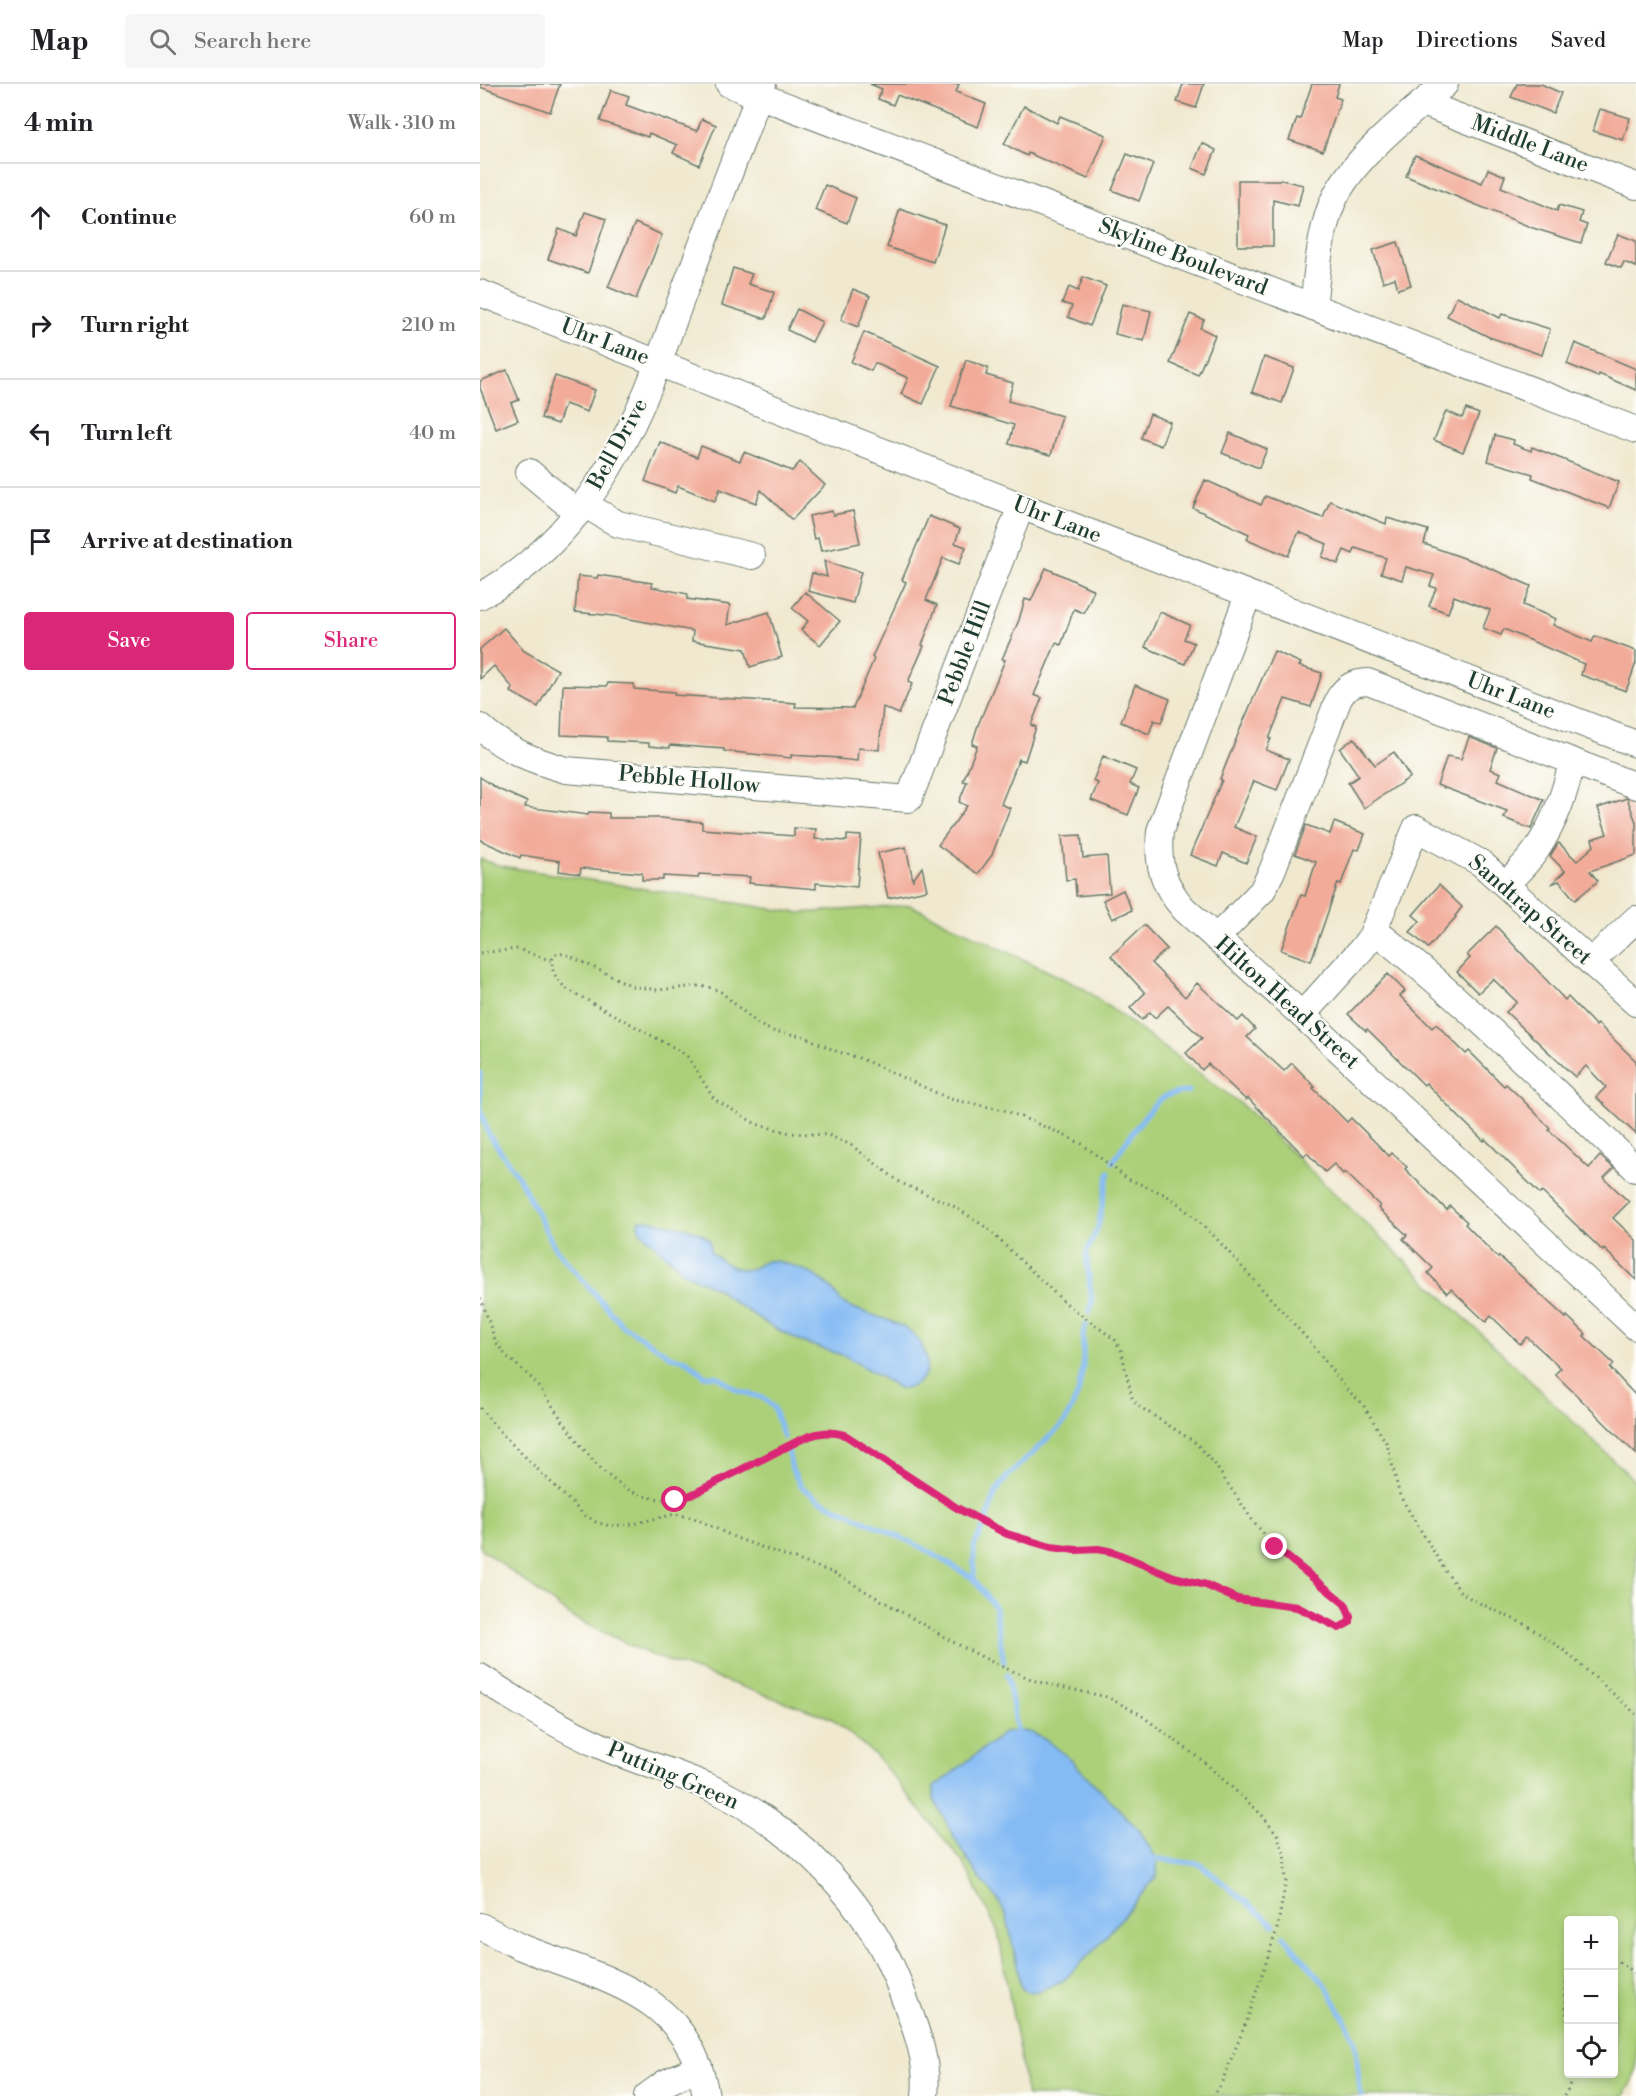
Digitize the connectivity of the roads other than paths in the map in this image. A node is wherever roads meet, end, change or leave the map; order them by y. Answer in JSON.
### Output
{"nodes":[{"id":1,"x":729,"y":84,"type":"edge"},
{"id":2,"x":1445,"y":84,"type":"edge"},
{"id":3,"x":761,"y":90,"type":"edge"},
{"id":4,"x":1423,"y":103,"type":"junction"},
{"id":5,"x":1636,"y":186,"type":"edge"},
{"id":6,"x":480,"y":293,"type":"edge"},
{"id":7,"x":1313,"y":307,"type":"junction"},
{"id":8,"x":657,"y":362,"type":"junction"},
{"id":9,"x":1636,"y":430,"type":"edge"},
{"id":10,"x":529,"y":472,"type":"dead end"},
{"id":11,"x":1021,"y":506,"type":"junction"},
{"id":12,"x":581,"y":509,"type":"junction"},
{"id":13,"x":752,"y":556,"type":"dead end"},
{"id":14,"x":1248,"y":594,"type":"junction"},
{"id":15,"x":480,"y":596,"type":"edge"},
{"id":16,"x":480,"y":728,"type":"edge"},
{"id":17,"x":1636,"y":744,"type":"edge"},
{"id":18,"x":1572,"y":761,"type":"junction"},
{"id":19,"x":1636,"y":786,"type":"edge"},
{"id":20,"x":909,"y":799,"type":"joint"},
{"id":21,"x":1506,"y":884,"type":"junction"},
{"id":22,"x":1636,"y":920,"type":"edge"},
{"id":23,"x":1374,"y":930,"type":"junction"},
{"id":24,"x":1216,"y":938,"type":"junction"},
{"id":25,"x":1591,"y":962,"type":"junction"},
{"id":26,"x":1636,"y":1003,"type":"edge"},
{"id":27,"x":1302,"y":1015,"type":"junction"},
{"id":28,"x":1636,"y":1169,"type":"edge"},
{"id":29,"x":1636,"y":1327,"type":"edge"},
{"id":30,"x":480,"y":1677,"type":"edge"},
{"id":31,"x":480,"y":1926,"type":"edge"},
{"id":32,"x":699,"y":2067,"type":"junction"},
{"id":33,"x":647,"y":2096,"type":"edge"},
{"id":34,"x":706,"y":2096,"type":"edge"},
{"id":35,"x":925,"y":2096,"type":"edge"}],
"edges":[{"from":1,"to":3,"type":"street","name":"Skyline Boulevard"},
{"from":2,"to":4,"type":"street"},
{"from":3,"to":7,"type":"street","name":"Skyline Boulevard"},
{"from":3,"to":8,"type":"street","name":"Bell Drive"},
{"from":4,"to":5,"type":"street","name":"Middle Lane"},
{"from":4,"to":7,"type":"street"},
{"from":6,"to":8,"type":"street","name":"Uhr Lane"},
{"from":7,"to":9,"type":"street","name":"Skyline Boulevard"},
{"from":8,"to":11,"type":"street","name":"Uhr Lane"},
{"from":8,"to":12,"type":"street","name":"Bell Drive"},
{"from":10,"to":12,"type":"street"},
{"from":11,"to":14,"type":"street","name":"Uhr Lane"},
{"from":11,"to":20,"type":"street","name":"Pebble Hill"},
{"from":12,"to":13,"type":"street"},
{"from":12,"to":15,"type":"street","name":"Bell Drive"},
{"from":14,"to":17,"type":"street","name":"Uhr Lane"},
{"from":14,"to":24,"type":"street","name":"Hilton Head Street"},
{"from":16,"to":20,"type":"street","name":"Pebble Hollow"},
{"from":18,"to":19,"type":"street"},
{"from":18,"to":21,"type":"street"},
{"from":18,"to":24,"type":"street"},
{"from":21,"to":23,"type":"street","name":"Sandtrap Street"},
{"from":21,"to":25,"type":"street","name":"Sandtrap Street"},
{"from":22,"to":25,"type":"street"},
{"from":23,"to":27,"type":"street"},
{"from":23,"to":28,"type":"street"},
{"from":24,"to":27,"type":"street","name":"Hilton Head Street"},
{"from":25,"to":26,"type":"street","name":"Sandtrap Street"},
{"from":27,"to":29,"type":"street","name":"Hilton Head Street"},
{"from":30,"to":35,"type":"street","name":"Putting Green"},
{"from":31,"to":32,"type":"street"},
{"from":32,"to":33,"type":"street"},
{"from":32,"to":34,"type":"street"}]}
